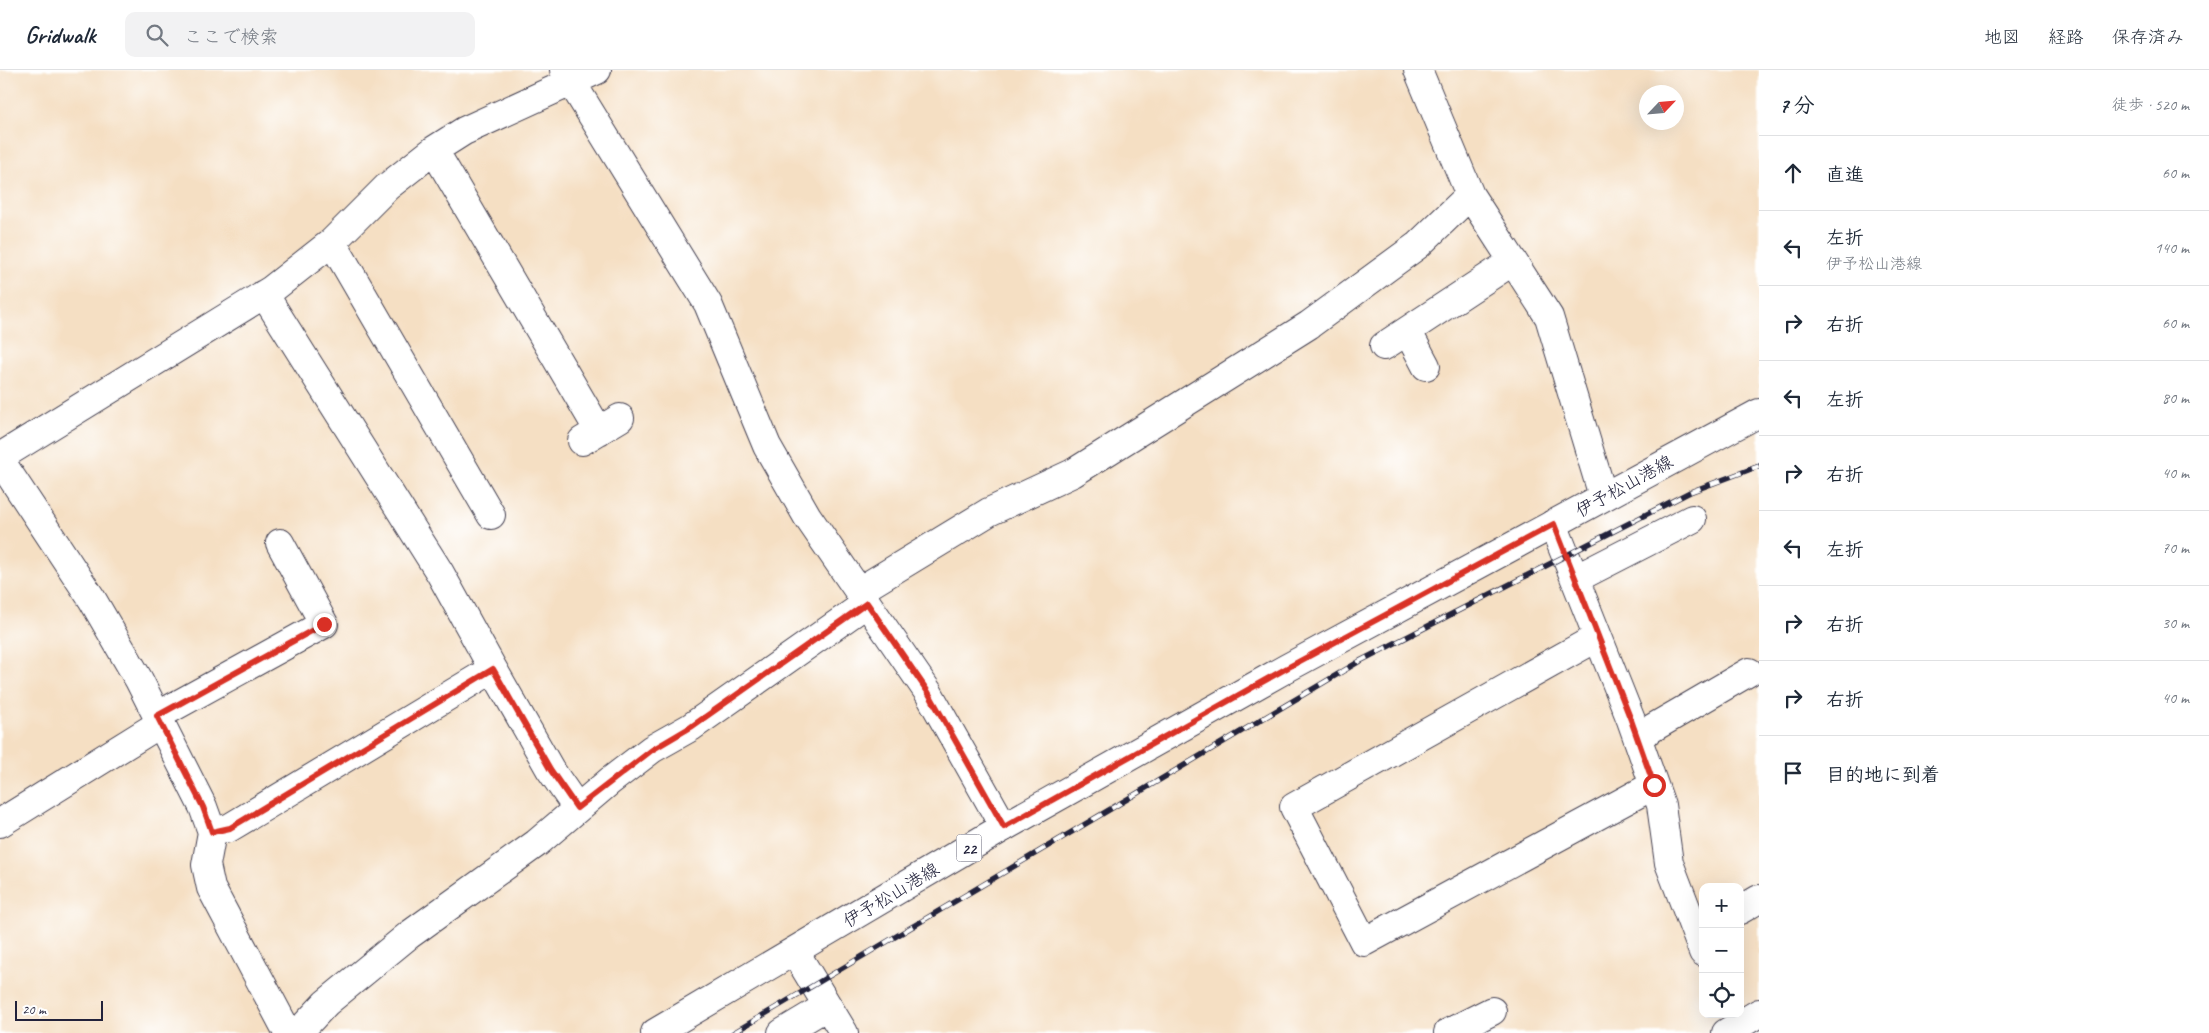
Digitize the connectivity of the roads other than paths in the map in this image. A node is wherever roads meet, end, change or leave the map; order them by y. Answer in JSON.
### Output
{"nodes":[{"id":1,"x":597,"y":70,"type":"edge"},
{"id":2,"x":1418,"y":70,"type":"edge"},
{"id":3,"x":568,"y":76,"type":"edge"},
{"id":4,"x":434,"y":150,"type":"junction"},
{"id":5,"x":1470,"y":195,"type":"junction"},
{"id":6,"x":332,"y":242,"type":"junction"},
{"id":7,"x":1513,"y":261,"type":"junction"},
{"id":8,"x":264,"y":294,"type":"junction"},
{"id":9,"x":1408,"y":332,"type":"junction"},
{"id":10,"x":1384,"y":346,"type":"dead end"},
{"id":11,"x":1426,"y":366,"type":"dead end"},
{"id":12,"x":1759,"y":413,"type":"edge"},
{"id":13,"x":600,"y":430,"type":"dead end"},
{"id":14,"x":0,"y":459,"type":"edge"},
{"id":15,"x":1603,"y":496,"type":"junction"},
{"id":16,"x":491,"y":515,"type":"dead end"},
{"id":17,"x":1692,"y":519,"type":"dead end"},
{"id":18,"x":1554,"y":524,"type":"junction"},
{"id":19,"x":280,"y":543,"type":"dead end"},
{"id":20,"x":1575,"y":579,"type":"junction"},
{"id":21,"x":863,"y":597,"type":"junction"},
{"id":22,"x":1598,"y":637,"type":"junction"},
{"id":23,"x":493,"y":669,"type":"junction"},
{"id":24,"x":1749,"y":672,"type":"dead end"},
{"id":25,"x":159,"y":720,"type":"junction"},
{"id":26,"x":1637,"y":738,"type":"junction"},
{"id":27,"x":1654,"y":785,"type":"junction"},
{"id":28,"x":577,"y":808,"type":"junction"},
{"id":29,"x":0,"y":823,"type":"edge"},
{"id":30,"x":1004,"y":827,"type":"junction"},
{"id":31,"x":212,"y":832,"type":"junction"},
{"id":32,"x":1759,"y":899,"type":"edge"},
{"id":33,"x":1744,"y":908,"type":"edge"},
{"id":34,"x":1699,"y":935,"type":"edge"},
{"id":35,"x":795,"y":952,"type":"junction"},
{"id":36,"x":827,"y":1006,"type":"junction"},
{"id":37,"x":1492,"y":1011,"type":"dead end"},
{"id":38,"x":1759,"y":1013,"type":"edge"},
{"id":39,"x":1723,"y":1018,"type":"edge"},
{"id":40,"x":287,"y":1032,"type":"edge"},
{"id":41,"x":655,"y":1033,"type":"edge"},
{"id":42,"x":782,"y":1033,"type":"edge"},
{"id":43,"x":844,"y":1033,"type":"edge"},
{"id":44,"x":1448,"y":1033,"type":"edge"},
{"id":45,"x":1726,"y":1033,"type":"edge"}],
"edges":[{"from":1,"to":3,"type":"street"},
{"from":2,"to":5,"type":"street"},
{"from":3,"to":4,"type":"street"},
{"from":3,"to":21,"type":"street"},
{"from":4,"to":6,"type":"street"},
{"from":4,"to":13,"type":"street"},
{"from":5,"to":7,"type":"street"},
{"from":5,"to":21,"type":"street"},
{"from":6,"to":8,"type":"street"},
{"from":6,"to":16,"type":"street"},
{"from":7,"to":9,"type":"street"},
{"from":7,"to":15,"type":"street"},
{"from":8,"to":14,"type":"street"},
{"from":8,"to":23,"type":"street"},
{"from":9,"to":10,"type":"street"},
{"from":9,"to":11,"type":"street"},
{"from":12,"to":15,"type":"street","name":"伊予松山港線","number":"22"},
{"from":14,"to":25,"type":"street"},
{"from":15,"to":18,"type":"street","name":"伊予松山港線","number":"22"},
{"from":17,"to":20,"type":"street"},
{"from":18,"to":20,"type":"street"},
{"from":18,"to":30,"type":"street","name":"伊予松山港線","number":"22"},
{"from":19,"to":25,"type":"street"},
{"from":20,"to":22,"type":"street"},
{"from":21,"to":28,"type":"street"},
{"from":21,"to":30,"type":"street"},
{"from":22,"to":26,"type":"street"},
{"from":22,"to":27,"type":"street"},
{"from":23,"to":28,"type":"street"},
{"from":23,"to":31,"type":"street"},
{"from":24,"to":26,"type":"street"},
{"from":25,"to":29,"type":"street"},
{"from":25,"to":31,"type":"street"},
{"from":26,"to":27,"type":"street"},
{"from":27,"to":34,"type":"street"},
{"from":28,"to":40,"type":"street"},
{"from":30,"to":35,"type":"street","name":"伊予松山港線","number":"22"},
{"from":31,"to":40,"type":"street"},
{"from":32,"to":33,"type":"street"},
{"from":35,"to":36,"type":"street"},
{"from":35,"to":41,"type":"street","name":"伊予松山港線","number":"22"},
{"from":36,"to":42,"type":"street"},
{"from":36,"to":43,"type":"street"},
{"from":37,"to":44,"type":"street"},
{"from":38,"to":45,"type":"street"},
{"from":39,"to":45,"type":"street"}]}
